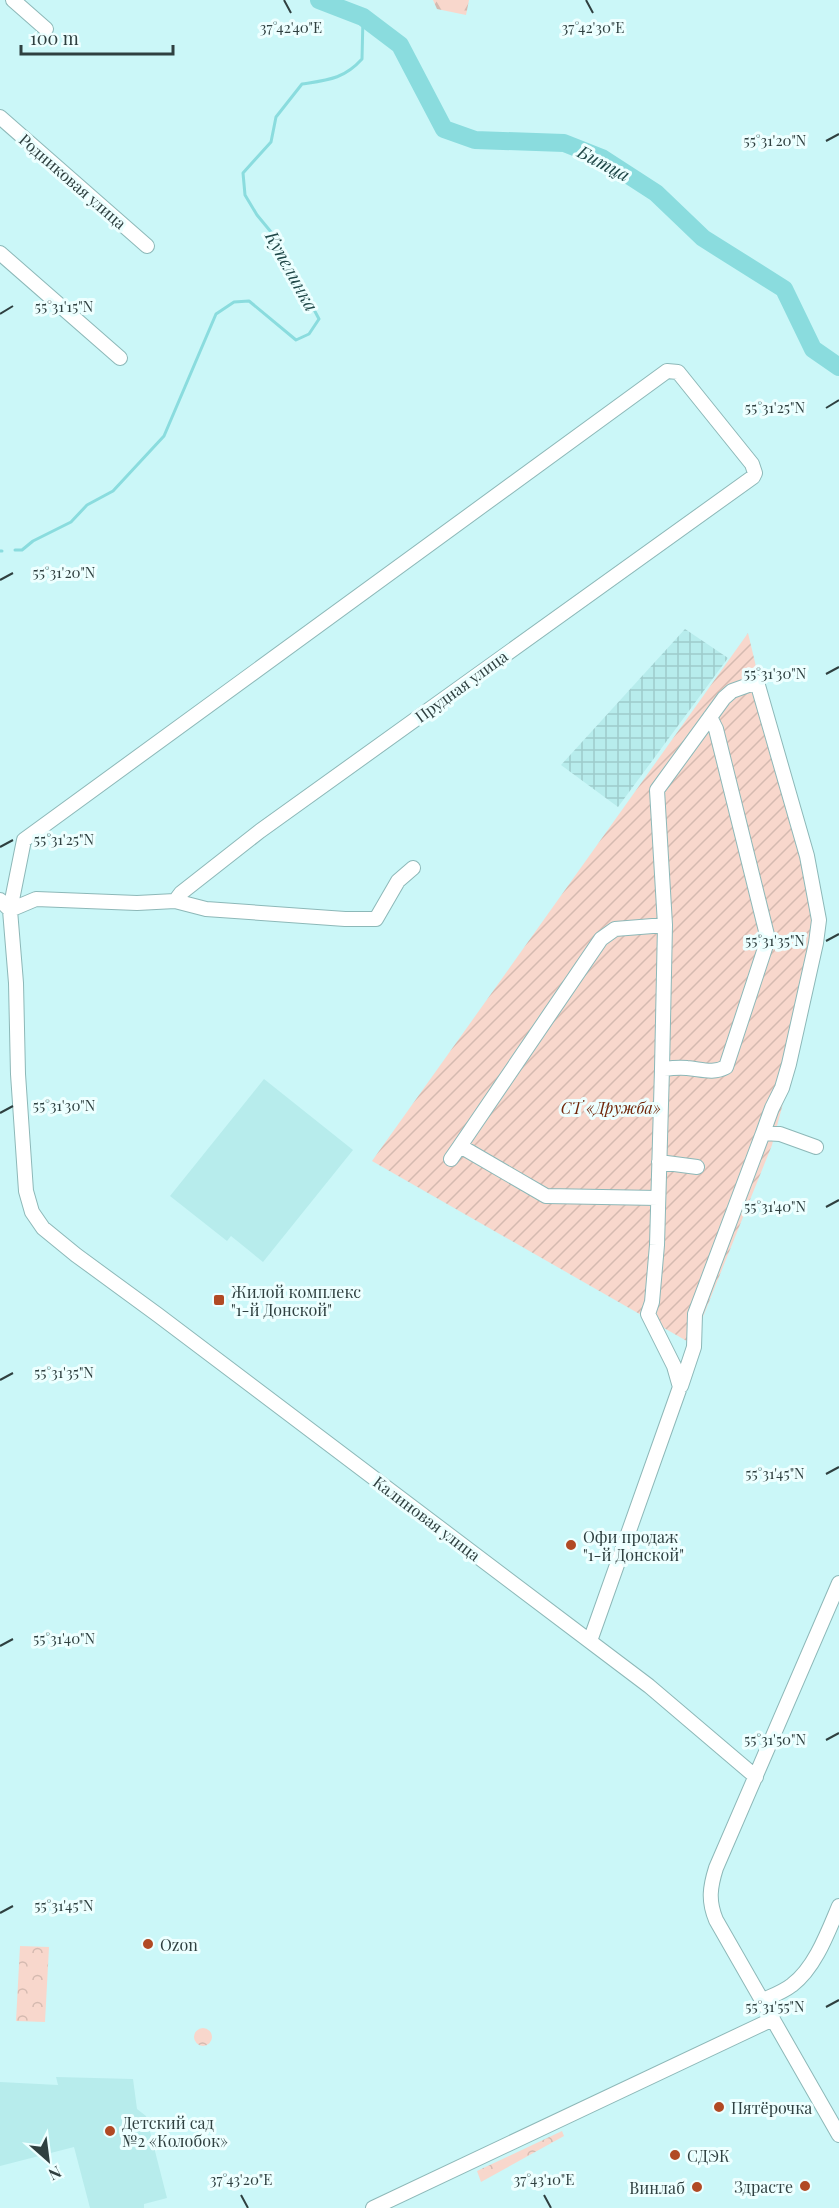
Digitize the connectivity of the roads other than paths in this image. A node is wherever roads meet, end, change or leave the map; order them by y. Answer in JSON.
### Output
{"nodes":[{"id":1,"x":13,"y":0,"type":"edge"},
{"id":2,"x":46,"y":29,"type":"dead end"},
{"id":3,"x":0,"y":117,"type":"edge"},
{"id":4,"x":147,"y":246,"type":"dead end"},
{"id":5,"x":0,"y":253,"type":"edge"},
{"id":6,"x":120,"y":358,"type":"dead end"},
{"id":7,"x":753,"y":477,"type":"joint"},
{"id":8,"x":710,"y":717,"type":"junction"},
{"id":9,"x":413,"y":868,"type":"dead end"},
{"id":10,"x":175,"y":901,"type":"junction"},
{"id":11,"x":5,"y":905,"type":"edge"},
{"id":12,"x":665,"y":925,"type":"junction"},
{"id":13,"x":662,"y":1069,"type":"junction"},
{"id":14,"x":764,"y":1133,"type":"junction"},
{"id":15,"x":460,"y":1146,"type":"junction"},
{"id":16,"x":816,"y":1147,"type":"dead end"},
{"id":17,"x":451,"y":1160,"type":"dead end"},
{"id":18,"x":659,"y":1161,"type":"junction"},
{"id":19,"x":697,"y":1167,"type":"dead end"},
{"id":20,"x":658,"y":1198,"type":"junction"},
{"id":21,"x":680,"y":1387,"type":"junction"},
{"id":22,"x":839,"y":1583,"type":"edge"},
{"id":23,"x":590,"y":1641,"type":"junction"},
{"id":24,"x":756,"y":1777,"type":"junction"},
{"id":25,"x":839,"y":1905,"type":"edge"},
{"id":26,"x":762,"y":2000,"type":"junction"},
{"id":27,"x":773,"y":2019,"type":"junction"},
{"id":28,"x":839,"y":2135,"type":"edge"},
{"id":29,"x":373,"y":2208,"type":"edge"}],
"edges":[{"from":1,"to":2,"type":"street"},
{"from":3,"to":4,"type":"street","name":"Родниковая улица"},
{"from":5,"to":6,"type":"street"},
{"from":7,"to":10,"type":"street","name":"Прудная улица"},
{"from":7,"to":11,"type":"street","name":"Калиновая улица"},
{"from":8,"to":12,"type":"street"},
{"from":8,"to":13,"type":"street"},
{"from":8,"to":14,"type":"street"},
{"from":9,"to":10,"type":"street"},
{"from":10,"to":11,"type":"street"},
{"from":11,"to":23,"type":"street","name":"Калиновая улица"},
{"from":12,"to":13,"type":"street"},
{"from":12,"to":15,"type":"street"},
{"from":13,"to":18,"type":"street"},
{"from":14,"to":16,"type":"street"},
{"from":14,"to":21,"type":"street"},
{"from":15,"to":17,"type":"street"},
{"from":15,"to":20,"type":"street"},
{"from":18,"to":19,"type":"street"},
{"from":18,"to":20,"type":"street"},
{"from":20,"to":21,"type":"street"},
{"from":21,"to":23,"type":"street"},
{"from":22,"to":24,"type":"street"},
{"from":23,"to":24,"type":"street","name":"Калиновая улица"},
{"from":24,"to":26,"type":"street"},
{"from":25,"to":26,"type":"street"},
{"from":26,"to":27,"type":"street"},
{"from":27,"to":28,"type":"street"},
{"from":27,"to":29,"type":"street"}]}
